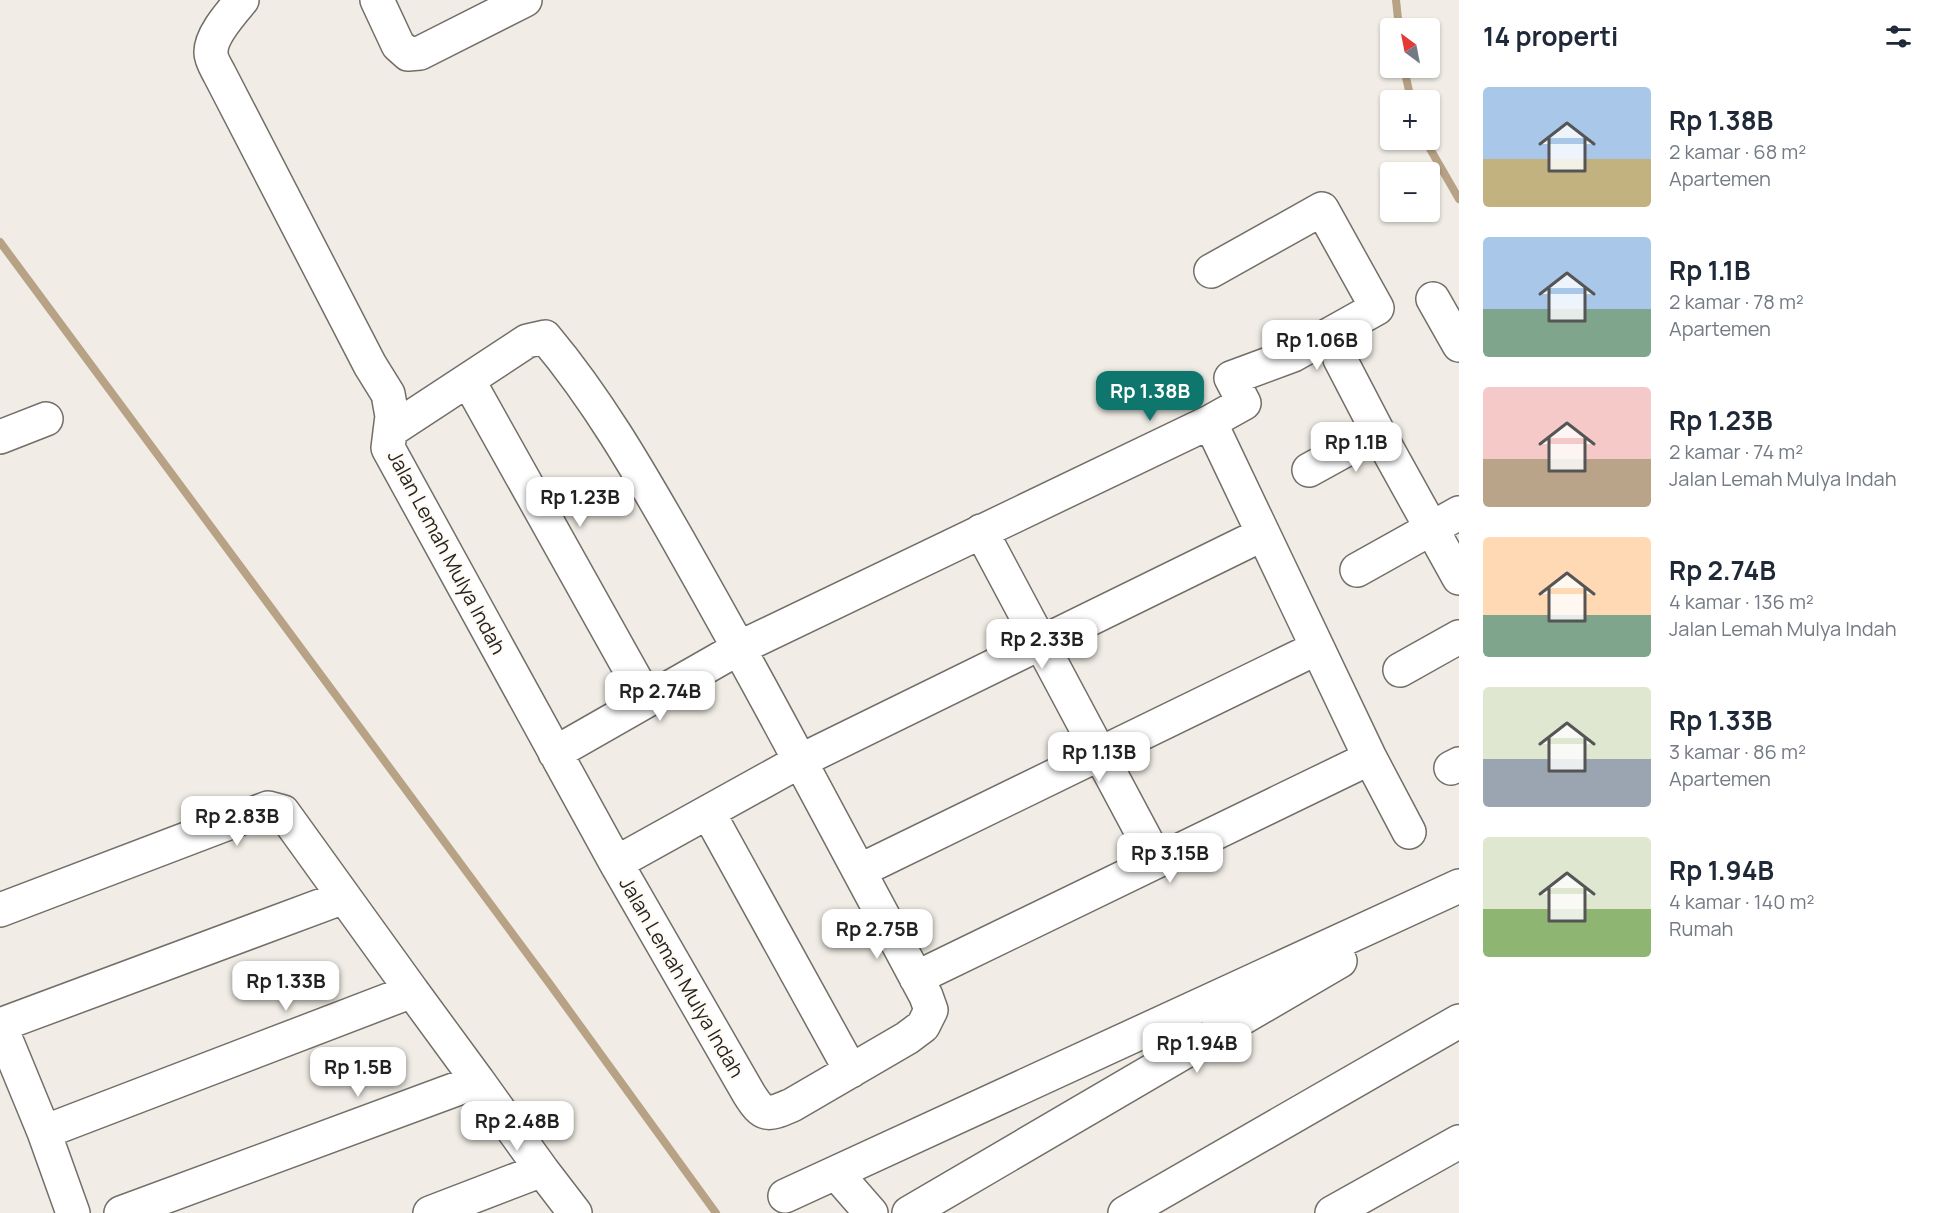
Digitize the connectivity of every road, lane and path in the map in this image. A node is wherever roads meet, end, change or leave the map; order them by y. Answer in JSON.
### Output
{"nodes":[{"id":1,"x":242,"y":0,"type":"edge"},
{"id":2,"x":377,"y":0,"type":"edge"},
{"id":3,"x":525,"y":0,"type":"edge"},
{"id":4,"x":1210,"y":271,"type":"dead end"},
{"id":5,"x":1433,"y":299,"type":"dead end"},
{"id":6,"x":1459,"y":345,"type":"edge"},
{"id":7,"x":1340,"y":359,"type":"dead end"},
{"id":8,"x":468,"y":380,"type":"junction"},
{"id":9,"x":46,"y":419,"type":"dead end"},
{"id":10,"x":1210,"y":422,"type":"junction"},
{"id":11,"x":390,"y":431,"type":"junction"},
{"id":12,"x":1378,"y":432,"type":"junction"},
{"id":13,"x":0,"y":437,"type":"edge"},
{"id":14,"x":1309,"y":470,"type":"dead end"},
{"id":15,"x":1445,"y":520,"type":"edge"},
{"id":16,"x":981,"y":531,"type":"junction"},
{"id":17,"x":1263,"y":534,"type":"junction"},
{"id":18,"x":1357,"y":570,"type":"dead end"},
{"id":19,"x":1459,"y":578,"type":"edge"},
{"id":20,"x":1459,"y":637,"type":"edge"},
{"id":21,"x":1041,"y":643,"type":"junction"},
{"id":22,"x":740,"y":648,"type":"junction"},
{"id":23,"x":1317,"y":648,"type":"junction"},
{"id":24,"x":1400,"y":670,"type":"dead end"},
{"id":25,"x":647,"y":700,"type":"junction"},
{"id":26,"x":555,"y":753,"type":"junction"},
{"id":27,"x":1101,"y":754,"type":"junction"},
{"id":28,"x":1370,"y":758,"type":"junction"},
{"id":29,"x":800,"y":761,"type":"junction"},
{"id":30,"x":708,"y":812,"type":"junction"},
{"id":31,"x":1409,"y":832,"type":"dead end"},
{"id":32,"x":1157,"y":861,"type":"junction"},
{"id":33,"x":616,"y":863,"type":"junction"},
{"id":34,"x":859,"y":872,"type":"junction"},
{"id":35,"x":1459,"y":886,"type":"edge"},
{"id":36,"x":1459,"y":892,"type":"edge"},
{"id":37,"x":344,"y":897,"type":"junction"},
{"id":38,"x":0,"y":909,"type":"edge"},
{"id":39,"x":916,"y":978,"type":"junction"},
{"id":40,"x":412,"y":991,"type":"junction"},
{"id":41,"x":1459,"y":1021,"type":"edge"},
{"id":42,"x":1,"y":1032,"type":"edge"},
{"id":43,"x":851,"y":1071,"type":"junction"},
{"id":44,"x":478,"y":1081,"type":"junction"},
{"id":45,"x":44,"y":1132,"type":"junction"},
{"id":46,"x":1459,"y":1142,"type":"edge"},
{"id":47,"x":542,"y":1170,"type":"junction"},
{"id":48,"x":836,"y":1173,"type":"junction"},
{"id":49,"x":785,"y":1196,"type":"dead end"},
{"id":50,"x":73,"y":1213,"type":"edge"},
{"id":51,"x":121,"y":1213,"type":"edge"},
{"id":52,"x":430,"y":1213,"type":"edge"},
{"id":53,"x":575,"y":1213,"type":"edge"},
{"id":54,"x":871,"y":1213,"type":"edge"},
{"id":55,"x":909,"y":1213,"type":"edge"},
{"id":56,"x":1125,"y":1213,"type":"edge"},
{"id":57,"x":1332,"y":1213,"type":"edge"}],
"edges":[{"from":1,"to":11,"type":"street","name":"Jalan Lemah Mulya Indah"},
{"from":2,"to":3,"type":"street"},
{"from":4,"to":10,"type":"street"},
{"from":5,"to":6,"type":"street"},
{"from":7,"to":12,"type":"street"},
{"from":8,"to":11,"type":"street"},
{"from":8,"to":22,"type":"street"},
{"from":8,"to":25,"type":"street"},
{"from":9,"to":13,"type":"street"},
{"from":10,"to":16,"type":"street"},
{"from":10,"to":17,"type":"street"},
{"from":11,"to":26,"type":"street","name":"Jalan Lemah Mulya Indah"},
{"from":12,"to":14,"type":"street"},
{"from":12,"to":15,"type":"street"},
{"from":15,"to":18,"type":"street"},
{"from":15,"to":19,"type":"street"},
{"from":16,"to":21,"type":"street"},
{"from":16,"to":22,"type":"street"},
{"from":17,"to":21,"type":"street"},
{"from":17,"to":23,"type":"street"},
{"from":20,"to":24,"type":"street"},
{"from":21,"to":27,"type":"street"},
{"from":21,"to":29,"type":"street"},
{"from":22,"to":25,"type":"street"},
{"from":22,"to":29,"type":"street"},
{"from":23,"to":27,"type":"street"},
{"from":23,"to":28,"type":"street"},
{"from":25,"to":26,"type":"street"},
{"from":26,"to":33,"type":"street","name":"Jalan Lemah Mulya Indah"},
{"from":27,"to":32,"type":"street"},
{"from":27,"to":34,"type":"street"},
{"from":28,"to":31,"type":"street"},
{"from":28,"to":32,"type":"street"},
{"from":29,"to":30,"type":"street"},
{"from":29,"to":34,"type":"street"},
{"from":30,"to":33,"type":"street"},
{"from":30,"to":43,"type":"street"},
{"from":32,"to":39,"type":"street"},
{"from":33,"to":43,"type":"street","name":"Jalan Lemah Mulya Indah"},
{"from":34,"to":39,"type":"street"},
{"from":35,"to":48,"type":"street"},
{"from":36,"to":55,"type":"street"},
{"from":37,"to":38,"type":"street"},
{"from":37,"to":40,"type":"street"},
{"from":37,"to":42,"type":"street"},
{"from":39,"to":43,"type":"street","name":"Jalan Lemah Mulya Indah"},
{"from":40,"to":44,"type":"street"},
{"from":40,"to":45,"type":"street"},
{"from":41,"to":56,"type":"street"},
{"from":42,"to":45,"type":"street"},
{"from":44,"to":47,"type":"street"},
{"from":44,"to":51,"type":"street"},
{"from":45,"to":50,"type":"street"},
{"from":46,"to":57,"type":"street"},
{"from":47,"to":52,"type":"street"},
{"from":47,"to":53,"type":"street"},
{"from":48,"to":49,"type":"street"},
{"from":48,"to":54,"type":"street"}]}
